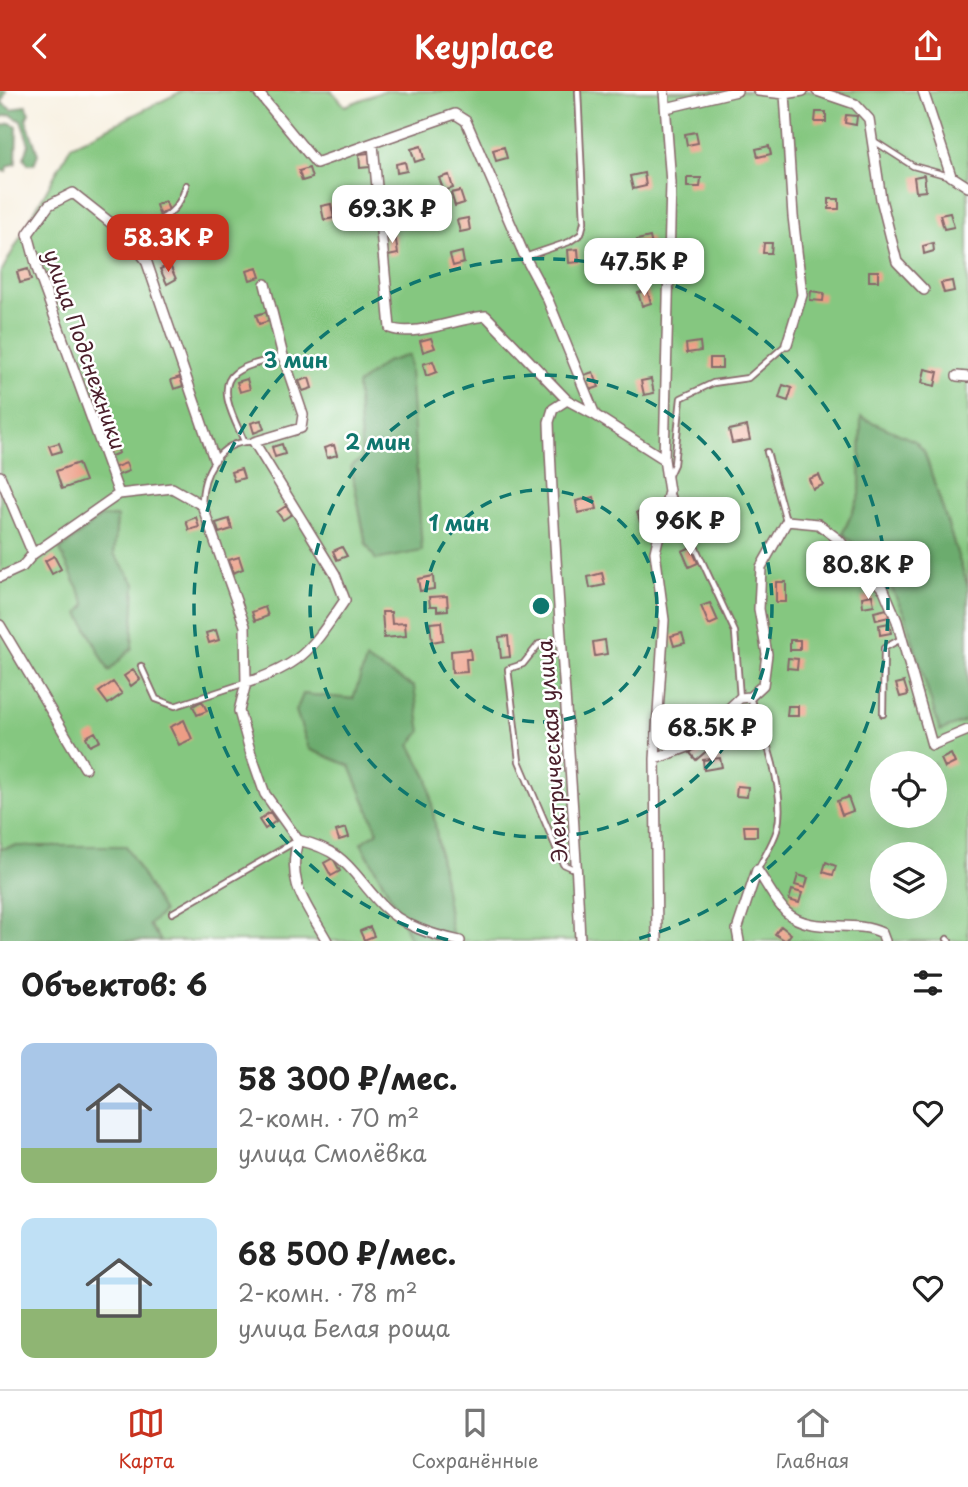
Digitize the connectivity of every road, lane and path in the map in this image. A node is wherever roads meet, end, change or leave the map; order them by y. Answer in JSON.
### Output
{"nodes":[{"id":1,"x":257,"y":91,"type":"edge"},
{"id":2,"x":578,"y":91,"type":"edge"},
{"id":3,"x":664,"y":91,"type":"edge"},
{"id":4,"x":737,"y":91,"type":"edge"},
{"id":5,"x":758,"y":91,"type":"edge"},
{"id":6,"x":817,"y":91,"type":"edge"},
{"id":7,"x":923,"y":91,"type":"edge"},
{"id":8,"x":794,"y":92,"type":"edge"},
{"id":9,"x":666,"y":109,"type":"junction"},
{"id":10,"x":874,"y":141,"type":"junction"},
{"id":11,"x":373,"y":145,"type":"junction"},
{"id":12,"x":951,"y":176,"type":"junction"},
{"id":13,"x":186,"y":185,"type":"dead end"},
{"id":14,"x":968,"y":187,"type":"edge"},
{"id":15,"x":126,"y":235,"type":"junction"},
{"id":16,"x":525,"y":257,"type":"junction"},
{"id":17,"x":265,"y":284,"type":"dead end"},
{"id":18,"x":924,"y":290,"type":"dead end"},
{"id":19,"x":787,"y":344,"type":"joint"},
{"id":20,"x":283,"y":356,"type":"junction"},
{"id":21,"x":957,"y":376,"type":"dead end"},
{"id":22,"x":968,"y":377,"type":"edge"},
{"id":23,"x":567,"y":400,"type":"junction"},
{"id":24,"x":595,"y":415,"type":"junction"},
{"id":25,"x":249,"y":442,"type":"junction"},
{"id":26,"x":767,"y":451,"type":"dead end"},
{"id":27,"x":214,"y":459,"type":"junction"},
{"id":28,"x":664,"y":459,"type":"junction"},
{"id":29,"x":0,"y":476,"type":"edge"},
{"id":30,"x":667,"y":479,"type":"junction"},
{"id":31,"x":669,"y":491,"type":"junction"},
{"id":32,"x":118,"y":494,"type":"junction"},
{"id":33,"x":202,"y":505,"type":"junction"},
{"id":34,"x":787,"y":521,"type":"junction"},
{"id":35,"x":33,"y":554,"type":"junction"},
{"id":36,"x":0,"y":576,"type":"edge"},
{"id":37,"x":0,"y":625,"type":"edge"},
{"id":38,"x":902,"y":638,"type":"junction"},
{"id":39,"x":561,"y":642,"type":"junction"},
{"id":40,"x":141,"y":666,"type":"dead end"},
{"id":41,"x":246,"y":683,"type":"junction"},
{"id":42,"x":745,"y":698,"type":"junction"},
{"id":43,"x":883,"y":714,"type":"dead end"},
{"id":44,"x":968,"y":730,"type":"edge"},
{"id":45,"x":655,"y":759,"type":"junction"},
{"id":46,"x":85,"y":768,"type":"dead end"},
{"id":47,"x":298,"y":840,"type":"junction"},
{"id":48,"x":577,"y":870,"type":"junction"},
{"id":49,"x":757,"y":870,"type":"junction"},
{"id":50,"x":172,"y":913,"type":"dead end"},
{"id":51,"x":327,"y":941,"type":"edge"},
{"id":52,"x":460,"y":941,"type":"edge"},
{"id":53,"x":580,"y":941,"type":"edge"},
{"id":54,"x":657,"y":941,"type":"edge"},
{"id":55,"x":739,"y":941,"type":"edge"},
{"id":56,"x":885,"y":941,"type":"edge"}],
"edges":[{"from":1,"to":11,"type":"street"},
{"from":2,"to":16,"type":"lane"},
{"from":3,"to":9,"type":"street"},
{"from":4,"to":9,"type":"street"},
{"from":5,"to":8,"type":"street"},
{"from":6,"to":10,"type":"street"},
{"from":7,"to":12,"type":"street"},
{"from":8,"to":19,"type":"street"},
{"from":9,"to":28,"type":"street"},
{"from":10,"to":12,"type":"lane"},
{"from":10,"to":18,"type":"street"},
{"from":11,"to":16,"type":"street"},
{"from":11,"to":23,"type":"street"},
{"from":12,"to":14,"type":"street"},
{"from":13,"to":15,"type":"lane"},
{"from":15,"to":27,"type":"street"},
{"from":15,"to":32,"type":"street","name":"улица Подснежники"},
{"from":16,"to":24,"type":"street"},
{"from":17,"to":20,"type":"street"},
{"from":19,"to":30,"type":"lane"},
{"from":20,"to":25,"type":"lane"},
{"from":20,"to":25,"type":"street"},
{"from":21,"to":22,"type":"street"},
{"from":23,"to":24,"type":"street"},
{"from":23,"to":39,"type":"street","name":"Электрическая улица"},
{"from":24,"to":28,"type":"street"},
{"from":25,"to":27,"type":"lane"},
{"from":25,"to":41,"type":"street"},
{"from":26,"to":34,"type":"lane"},
{"from":27,"to":33,"type":"lane"},
{"from":28,"to":30,"type":"lane"},
{"from":29,"to":35,"type":"street"},
{"from":30,"to":31,"type":"street"},
{"from":31,"to":42,"type":"lane"},
{"from":31,"to":45,"type":"street"},
{"from":32,"to":33,"type":"street"},
{"from":32,"to":35,"type":"street"},
{"from":33,"to":41,"type":"street"},
{"from":34,"to":38,"type":"street"},
{"from":34,"to":42,"type":"street"},
{"from":35,"to":36,"type":"street"},
{"from":37,"to":46,"type":"street"},
{"from":38,"to":43,"type":"lane"},
{"from":38,"to":44,"type":"street"},
{"from":39,"to":48,"type":"street","name":"Электрическая улица"},
{"from":39,"to":48,"type":"lane"},
{"from":40,"to":41,"type":"lane"},
{"from":41,"to":47,"type":"street"},
{"from":42,"to":45,"type":"street"},
{"from":42,"to":49,"type":"lane"},
{"from":45,"to":54,"type":"street"},
{"from":47,"to":50,"type":"lane"},
{"from":47,"to":51,"type":"street"},
{"from":47,"to":52,"type":"street"},
{"from":48,"to":53,"type":"street","name":"Электрическая улица"},
{"from":49,"to":55,"type":"street"},
{"from":49,"to":56,"type":"street"}]}
